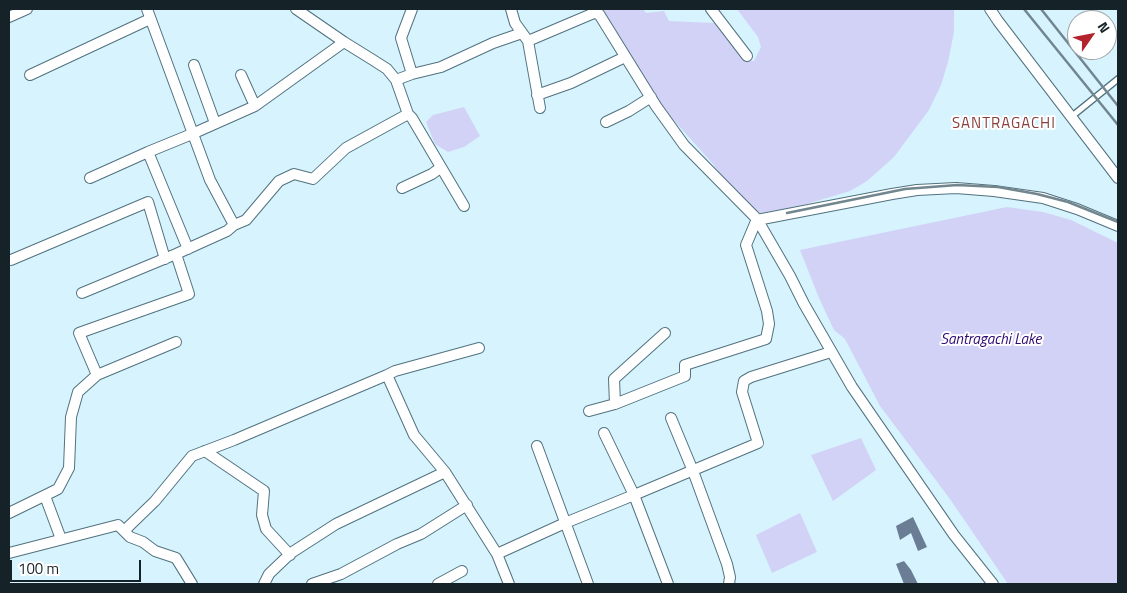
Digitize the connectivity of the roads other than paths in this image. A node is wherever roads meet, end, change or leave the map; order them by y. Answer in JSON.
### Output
{"nodes":[{"id":1,"x":26,"y":9,"type":"edge"},
{"id":2,"x":296,"y":9,"type":"edge"},
{"id":3,"x":412,"y":9,"type":"edge"},
{"id":4,"x":511,"y":9,"type":"edge"},
{"id":5,"x":712,"y":9,"type":"edge"},
{"id":6,"x":990,"y":9,"type":"edge"},
{"id":7,"x":149,"y":14,"type":"edge"},
{"id":8,"x":9,"y":17,"type":"edge"},
{"id":9,"x":526,"y":37,"type":"junction"},
{"id":10,"x":344,"y":42,"type":"junction"},
{"id":11,"x":747,"y":56,"type":"dead end"},
{"id":12,"x":625,"y":57,"type":"junction"},
{"id":13,"x":194,"y":65,"type":"dead end"},
{"id":14,"x":412,"y":74,"type":"junction"},
{"id":15,"x":30,"y":75,"type":"dead end"},
{"id":16,"x":241,"y":75,"type":"dead end"},
{"id":17,"x":1118,"y":79,"type":"edge"},
{"id":18,"x":396,"y":80,"type":"junction"},
{"id":19,"x":537,"y":96,"type":"junction"},
{"id":20,"x":651,"y":97,"type":"junction"},
{"id":21,"x":255,"y":106,"type":"junction"},
{"id":22,"x":540,"y":108,"type":"dead end"},
{"id":23,"x":408,"y":114,"type":"junction"},
{"id":24,"x":1071,"y":117,"type":"junction"},
{"id":25,"x":606,"y":122,"type":"dead end"},
{"id":26,"x":215,"y":123,"type":"junction"},
{"id":27,"x":192,"y":134,"type":"junction"},
{"id":28,"x":148,"y":152,"type":"junction"},
{"id":29,"x":440,"y":168,"type":"junction"},
{"id":30,"x":90,"y":178,"type":"dead end"},
{"id":31,"x":1118,"y":178,"type":"edge"},
{"id":32,"x":402,"y":188,"type":"dead end"},
{"id":33,"x":464,"y":206,"type":"dead end"},
{"id":34,"x":757,"y":220,"type":"junction"},
{"id":35,"x":234,"y":225,"type":"junction"},
{"id":36,"x":1118,"y":226,"type":"edge"},
{"id":37,"x":188,"y":249,"type":"junction"},
{"id":38,"x":176,"y":254,"type":"junction"},
{"id":39,"x":164,"y":259,"type":"junction"},
{"id":40,"x":11,"y":260,"type":"dead end"},
{"id":41,"x":82,"y":293,"type":"dead end"},
{"id":42,"x":665,"y":333,"type":"dead end"},
{"id":43,"x":176,"y":342,"type":"dead end"},
{"id":44,"x":479,"y":348,"type":"dead end"},
{"id":45,"x":831,"y":352,"type":"junction"},
{"id":46,"x":98,"y":375,"type":"junction"},
{"id":47,"x":387,"y":375,"type":"junction"},
{"id":48,"x":616,"y":404,"type":"junction"},
{"id":49,"x":589,"y":411,"type":"dead end"},
{"id":50,"x":671,"y":418,"type":"dead end"},
{"id":51,"x":604,"y":433,"type":"dead end"},
{"id":52,"x":536,"y":446,"type":"dead end"},
{"id":53,"x":205,"y":451,"type":"junction"},
{"id":54,"x":693,"y":470,"type":"junction"},
{"id":55,"x":445,"y":472,"type":"junction"},
{"id":56,"x":45,"y":496,"type":"junction"},
{"id":57,"x":634,"y":496,"type":"junction"},
{"id":58,"x":467,"y":506,"type":"junction"},
{"id":59,"x":9,"y":513,"type":"edge"},
{"id":60,"x":565,"y":523,"type":"junction"},
{"id":61,"x":124,"y":531,"type":"junction"},
{"id":62,"x":61,"y":540,"type":"junction"},
{"id":63,"x":9,"y":553,"type":"edge"},
{"id":64,"x":497,"y":554,"type":"junction"},
{"id":65,"x":290,"y":555,"type":"junction"},
{"id":66,"x":462,"y":571,"type":"dead end"},
{"id":67,"x":192,"y":584,"type":"edge"},
{"id":68,"x":264,"y":584,"type":"edge"},
{"id":69,"x":312,"y":584,"type":"edge"},
{"id":70,"x":438,"y":584,"type":"edge"},
{"id":71,"x":509,"y":584,"type":"edge"},
{"id":72,"x":588,"y":584,"type":"edge"},
{"id":73,"x":668,"y":584,"type":"edge"},
{"id":74,"x":729,"y":584,"type":"edge"},
{"id":75,"x":993,"y":584,"type":"edge"}],
"edges":[{"from":1,"to":8,"type":"street"},
{"from":2,"to":10,"type":"street"},
{"from":3,"to":14,"type":"street"},
{"from":4,"to":9,"type":"street"},
{"from":5,"to":11,"type":"street"},
{"from":6,"to":24,"type":"street"},
{"from":7,"to":15,"type":"street"},
{"from":7,"to":27,"type":"street"},
{"from":9,"to":12,"type":"street"},
{"from":9,"to":14,"type":"street"},
{"from":9,"to":19,"type":"street"},
{"from":10,"to":18,"type":"street"},
{"from":10,"to":21,"type":"street"},
{"from":12,"to":19,"type":"street"},
{"from":12,"to":20,"type":"street"},
{"from":13,"to":26,"type":"street"},
{"from":14,"to":18,"type":"street"},
{"from":16,"to":21,"type":"street"},
{"from":17,"to":24,"type":"lane"},
{"from":18,"to":23,"type":"street"},
{"from":19,"to":22,"type":"street"},
{"from":20,"to":25,"type":"street"},
{"from":20,"to":34,"type":"street"},
{"from":21,"to":26,"type":"street"},
{"from":23,"to":29,"type":"street"},
{"from":23,"to":35,"type":"street"},
{"from":24,"to":31,"type":"street"},
{"from":26,"to":27,"type":"street"},
{"from":27,"to":28,"type":"street"},
{"from":27,"to":35,"type":"street"},
{"from":28,"to":30,"type":"street"},
{"from":28,"to":37,"type":"street"},
{"from":29,"to":32,"type":"street"},
{"from":29,"to":33,"type":"street"},
{"from":34,"to":36,"type":"street"},
{"from":34,"to":45,"type":"street"},
{"from":34,"to":48,"type":"street"},
{"from":35,"to":37,"type":"street"},
{"from":37,"to":38,"type":"street"},
{"from":38,"to":39,"type":"street"},
{"from":38,"to":46,"type":"street"},
{"from":39,"to":40,"type":"street"},
{"from":39,"to":41,"type":"street"},
{"from":42,"to":48,"type":"street"},
{"from":43,"to":46,"type":"street"},
{"from":44,"to":47,"type":"street"},
{"from":45,"to":54,"type":"street"},
{"from":45,"to":75,"type":"street"},
{"from":46,"to":56,"type":"street"},
{"from":47,"to":53,"type":"street"},
{"from":47,"to":55,"type":"street"},
{"from":48,"to":49,"type":"street"},
{"from":50,"to":54,"type":"street"},
{"from":51,"to":57,"type":"street"},
{"from":52,"to":60,"type":"street"},
{"from":53,"to":61,"type":"street"},
{"from":53,"to":65,"type":"street"},
{"from":54,"to":57,"type":"street"},
{"from":54,"to":74,"type":"street"},
{"from":55,"to":58,"type":"street"},
{"from":55,"to":65,"type":"street"},
{"from":56,"to":59,"type":"street"},
{"from":56,"to":62,"type":"street"},
{"from":57,"to":60,"type":"street"},
{"from":57,"to":73,"type":"street"},
{"from":58,"to":64,"type":"street"},
{"from":58,"to":69,"type":"street"},
{"from":60,"to":64,"type":"street"},
{"from":60,"to":72,"type":"street"},
{"from":61,"to":62,"type":"street"},
{"from":61,"to":67,"type":"street"},
{"from":62,"to":63,"type":"street"},
{"from":64,"to":71,"type":"street"},
{"from":65,"to":68,"type":"street"},
{"from":66,"to":70,"type":"street"}]}
